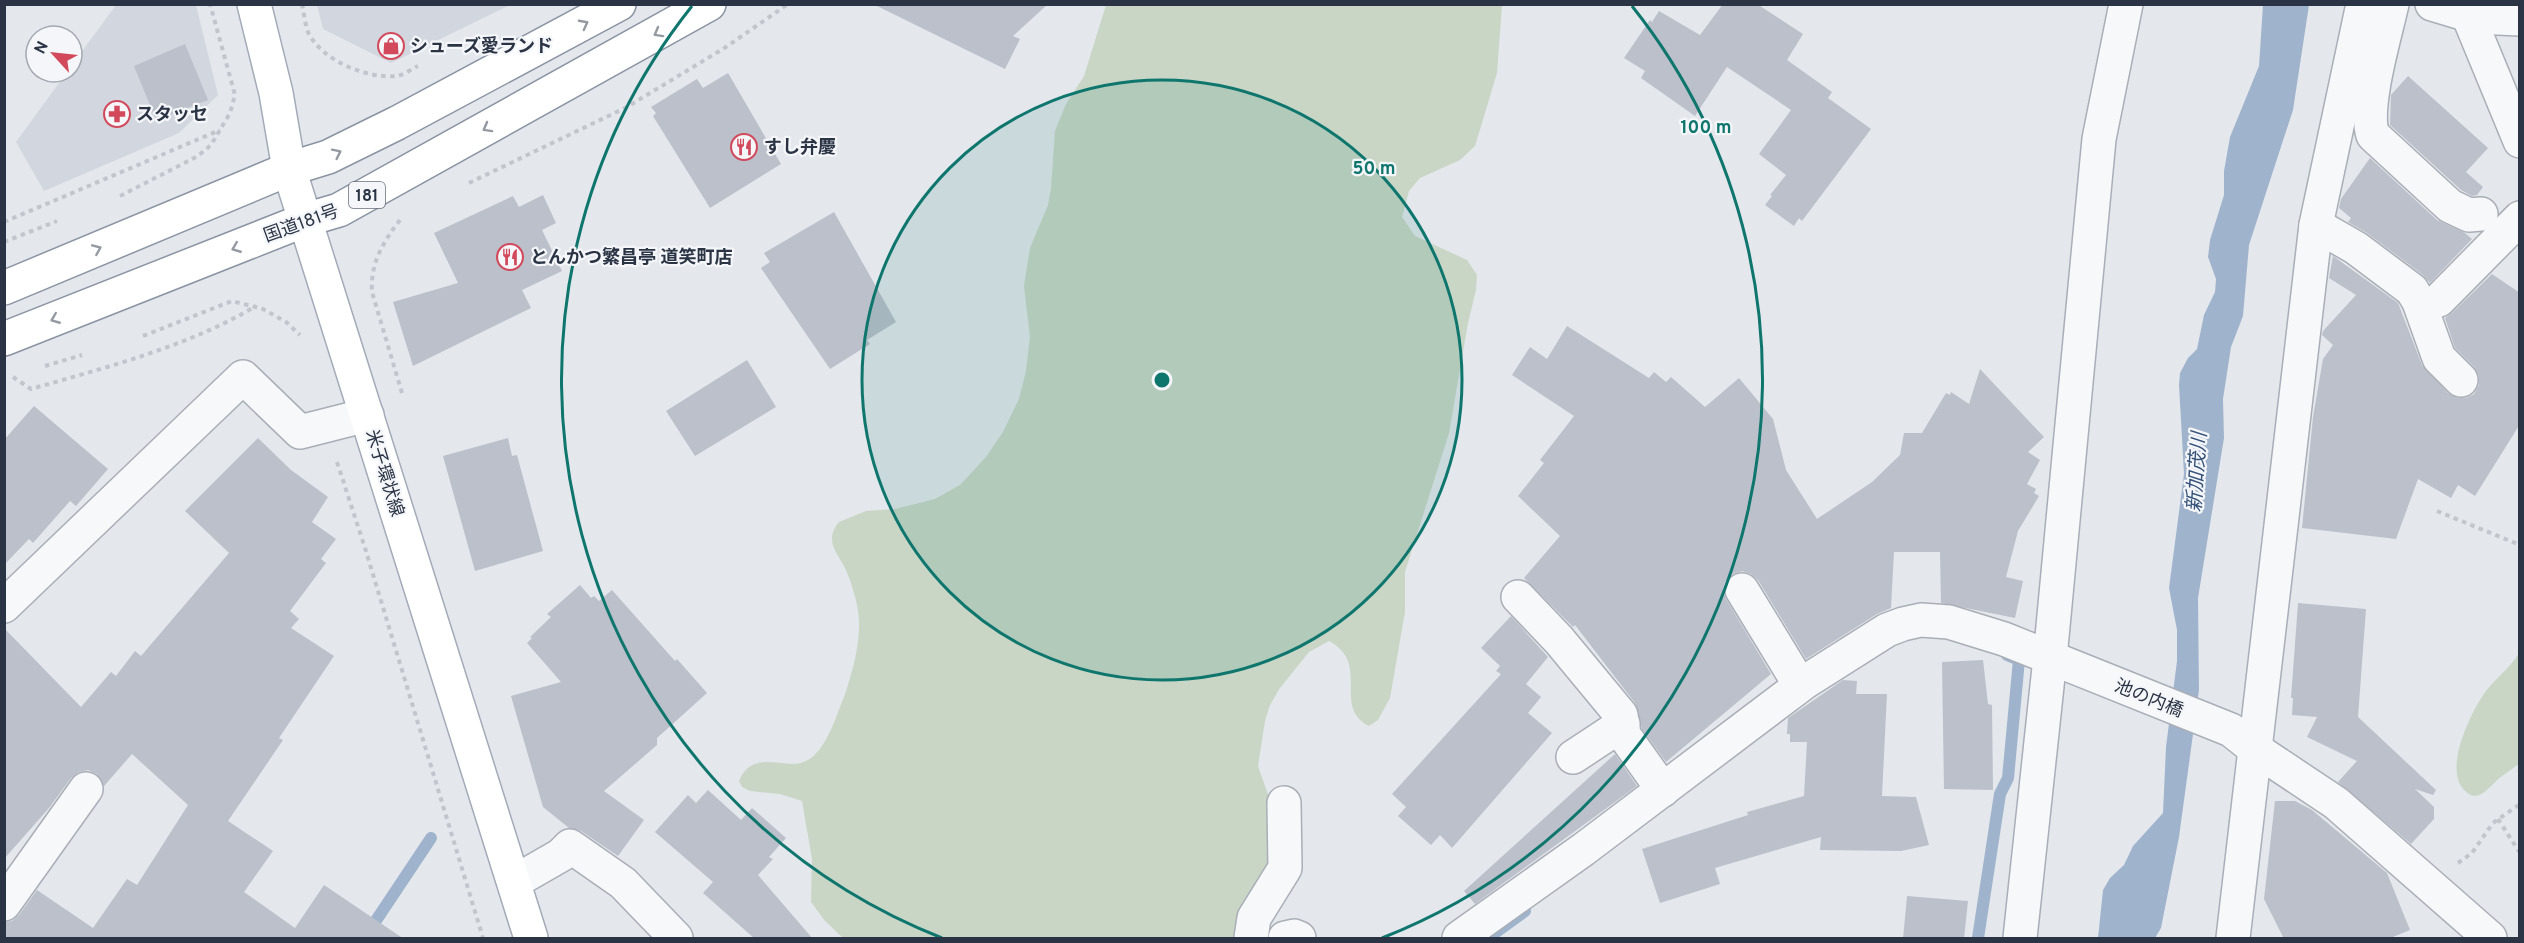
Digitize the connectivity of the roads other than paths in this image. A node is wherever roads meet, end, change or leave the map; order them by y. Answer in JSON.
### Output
{"nodes":[{"id":1,"x":254,"y":4,"type":"edge"},
{"id":2,"x":619,"y":4,"type":"edge"},
{"id":3,"x":709,"y":4,"type":"edge"},
{"id":4,"x":2126,"y":4,"type":"edge"},
{"id":5,"x":2363,"y":4,"type":"edge"},
{"id":6,"x":2392,"y":4,"type":"edge"},
{"id":7,"x":2432,"y":4,"type":"edge"},
{"id":8,"x":2468,"y":15,"type":"junction"},
{"id":9,"x":2520,"y":19,"type":"edge"},
{"id":10,"x":2512,"y":104,"type":"edge"},
{"id":11,"x":2520,"y":141,"type":"edge"},
{"id":12,"x":290,"y":169,"type":"junction"},
{"id":13,"x":2481,"y":214,"type":"dead end"},
{"id":14,"x":2520,"y":218,"type":"edge"},
{"id":15,"x":305,"y":220,"type":"junction"},
{"id":16,"x":2316,"y":225,"type":"junction"},
{"id":17,"x":4,"y":288,"type":"edge"},
{"id":18,"x":2439,"y":300,"type":"dead end"},
{"id":19,"x":4,"y":339,"type":"edge"},
{"id":20,"x":2461,"y":380,"type":"dead end"},
{"id":21,"x":367,"y":415,"type":"junction"},
{"id":22,"x":1742,"y":590,"type":"dead end"},
{"id":23,"x":1518,"y":597,"type":"dead end"},
{"id":24,"x":4,"y":606,"type":"edge"},
{"id":25,"x":2058,"y":661,"type":"junction"},
{"id":26,"x":1800,"y":685,"type":"junction"},
{"id":27,"x":1623,"y":724,"type":"junction"},
{"id":28,"x":2243,"y":740,"type":"junction"},
{"id":29,"x":1573,"y":757,"type":"dead end"},
{"id":30,"x":86,"y":789,"type":"dead end"},
{"id":31,"x":1663,"y":790,"type":"junction"},
{"id":32,"x":1284,"y":803,"type":"dead end"},
{"id":33,"x":514,"y":882,"type":"junction"},
{"id":34,"x":4,"y":904,"type":"edge"},
{"id":35,"x":531,"y":939,"type":"edge"},
{"id":36,"x":676,"y":939,"type":"edge"},
{"id":37,"x":1251,"y":939,"type":"edge"},
{"id":38,"x":1285,"y":939,"type":"edge"},
{"id":39,"x":1299,"y":939,"type":"edge"},
{"id":40,"x":1459,"y":939,"type":"edge"},
{"id":41,"x":2020,"y":939,"type":"edge"},
{"id":42,"x":2233,"y":939,"type":"edge"},
{"id":43,"x":2490,"y":939,"type":"edge"}],
"edges":[{"from":1,"to":12,"type":"main road","name":"米子環状線"},
{"from":12,"to":2,"type":"main road","one_way":true},
{"from":3,"to":15,"type":"main road","name":"国道181号","number":"181","one_way":true},
{"from":4,"to":25,"type":"street"},
{"from":5,"to":16,"type":"street"},
{"from":6,"to":13,"type":"street"},
{"from":7,"to":8,"type":"street"},
{"from":8,"to":9,"type":"street"},
{"from":8,"to":10,"type":"street"},
{"from":10,"to":11,"type":"street"},
{"from":12,"to":15,"type":"main road","name":"米子環状線"},
{"from":17,"to":12,"type":"main road","one_way":true},
{"from":14,"to":18,"type":"street"},
{"from":15,"to":19,"type":"main road","name":"国道181号","number":"181","one_way":true},
{"from":15,"to":21,"type":"main road","name":"米子環状線"},
{"from":16,"to":20,"type":"street"},
{"from":16,"to":28,"type":"street"},
{"from":21,"to":24,"type":"street"},
{"from":21,"to":33,"type":"main road","name":"米子環状線"},
{"from":22,"to":26,"type":"street"},
{"from":23,"to":27,"type":"street"},
{"from":25,"to":26,"type":"street","name":"池の内橋"},
{"from":25,"to":28,"type":"street","name":"池の内橋"},
{"from":25,"to":41,"type":"street"},
{"from":26,"to":31,"type":"street","name":"池の内橋"},
{"from":27,"to":29,"type":"street"},
{"from":27,"to":31,"type":"street"},
{"from":28,"to":42,"type":"street"},
{"from":28,"to":43,"type":"street","name":"池の内橋"},
{"from":30,"to":34,"type":"street"},
{"from":31,"to":40,"type":"street","name":"池の内橋"},
{"from":32,"to":37,"type":"street"},
{"from":33,"to":35,"type":"main road","name":"米子環状線"},
{"from":33,"to":36,"type":"street"},
{"from":38,"to":39,"type":"street"}]}
